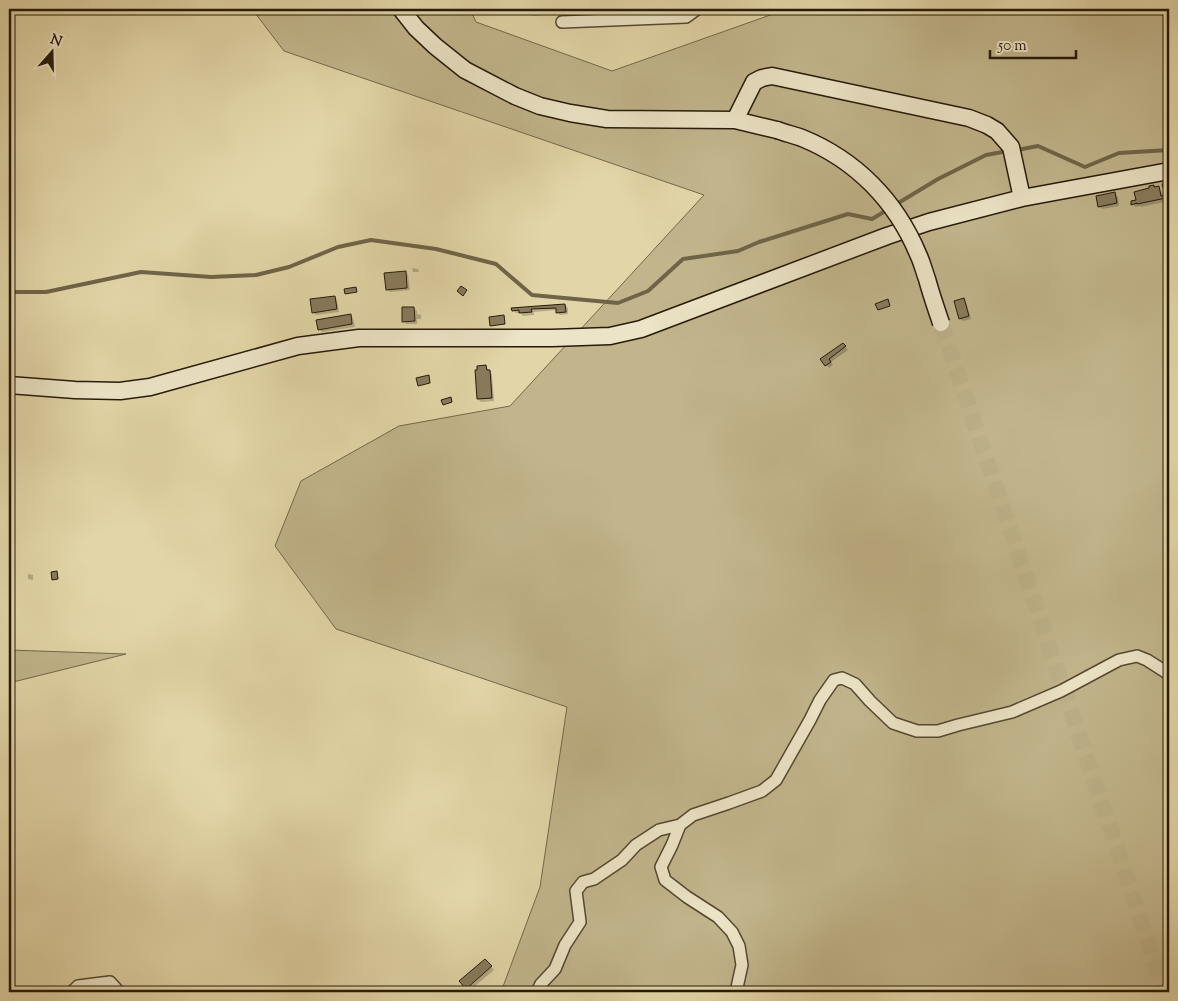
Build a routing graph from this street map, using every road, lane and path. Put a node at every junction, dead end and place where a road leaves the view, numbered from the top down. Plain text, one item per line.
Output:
1 (401, 9) edge
2 (697, 9) edge
3 (562, 22) dead end
4 (736, 120) junction
5 (1169, 171) edge
6 (1022, 198) junction
7 (940, 323) tunnel mouth
8 (9, 385) edge
9 (1169, 674) edge
10 (680, 826) junction
11 (72, 992) edge
12 (119, 992) edge
13 (536, 992) edge
14 (736, 992) edge

1 - 4 street
2 - 3 street
4 - 6 street
4 - 7 street, bridge
5 - 6 street
6 - 8 street
9 - 10 street
10 - 13 street
10 - 14 street
11 - 12 street

